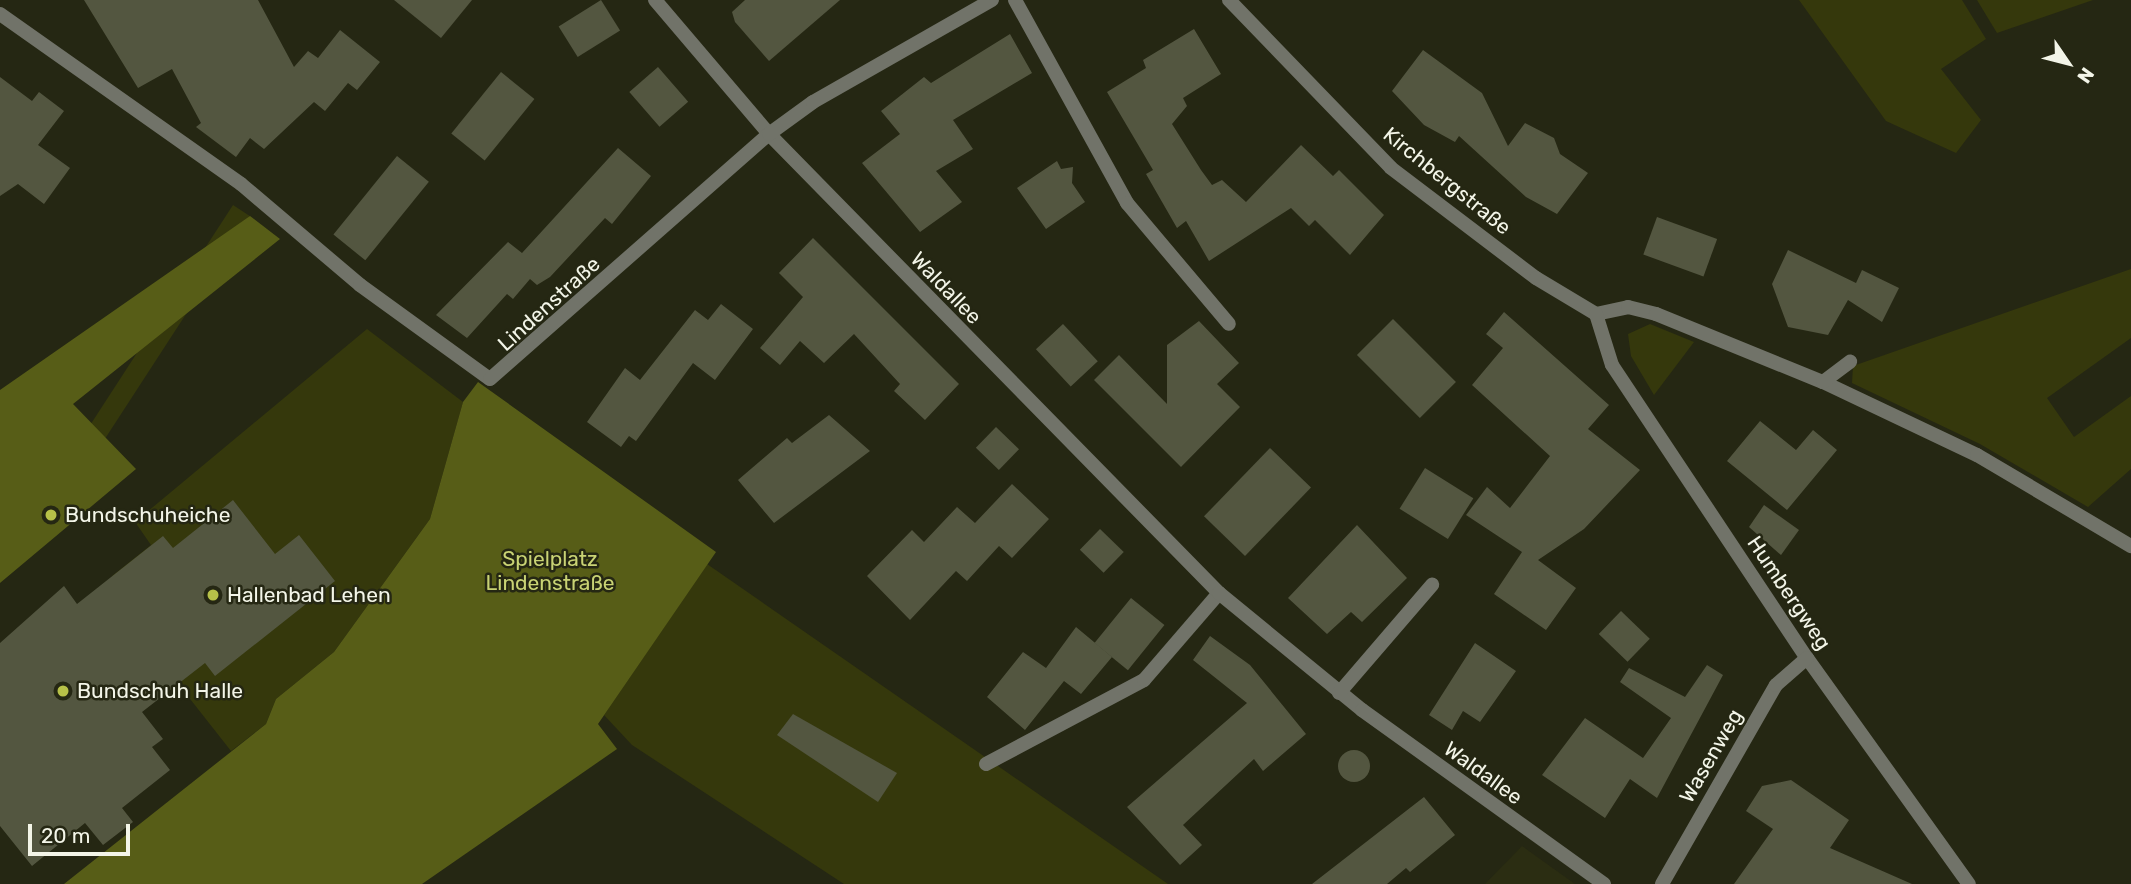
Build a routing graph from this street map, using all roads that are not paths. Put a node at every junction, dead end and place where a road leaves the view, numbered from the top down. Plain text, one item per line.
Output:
1 (656, 0) edge
2 (992, 0) edge
3 (1015, 0) edge
4 (1229, 0) edge
5 (0, 14) edge
6 (769, 134) junction
7 (1596, 314) junction
8 (1229, 324) dead end
9 (1850, 362) dead end
10 (1823, 382) junction
11 (2131, 546) edge
12 (1433, 585) dead end
13 (1219, 593) junction
14 (1807, 658) junction
15 (1339, 693) junction
16 (986, 764) dead end
17 (1604, 884) edge
18 (1662, 884) edge
19 (1969, 884) edge

1 - 6 street, Waldallee
2 - 6 street, Lindenstraße
3 - 8 street
4 - 7 street, Kirchbergstraße
5 - 6 street, Lindenstraße
6 - 13 street, Waldallee
7 - 10 street
7 - 14 street, Humbergweg
9 - 10 street
10 - 11 street
12 - 15 street
13 - 15 street, Waldallee
13 - 16 street
14 - 18 street, Wasenweg
14 - 19 street, Humbergweg
15 - 17 street, Waldallee

